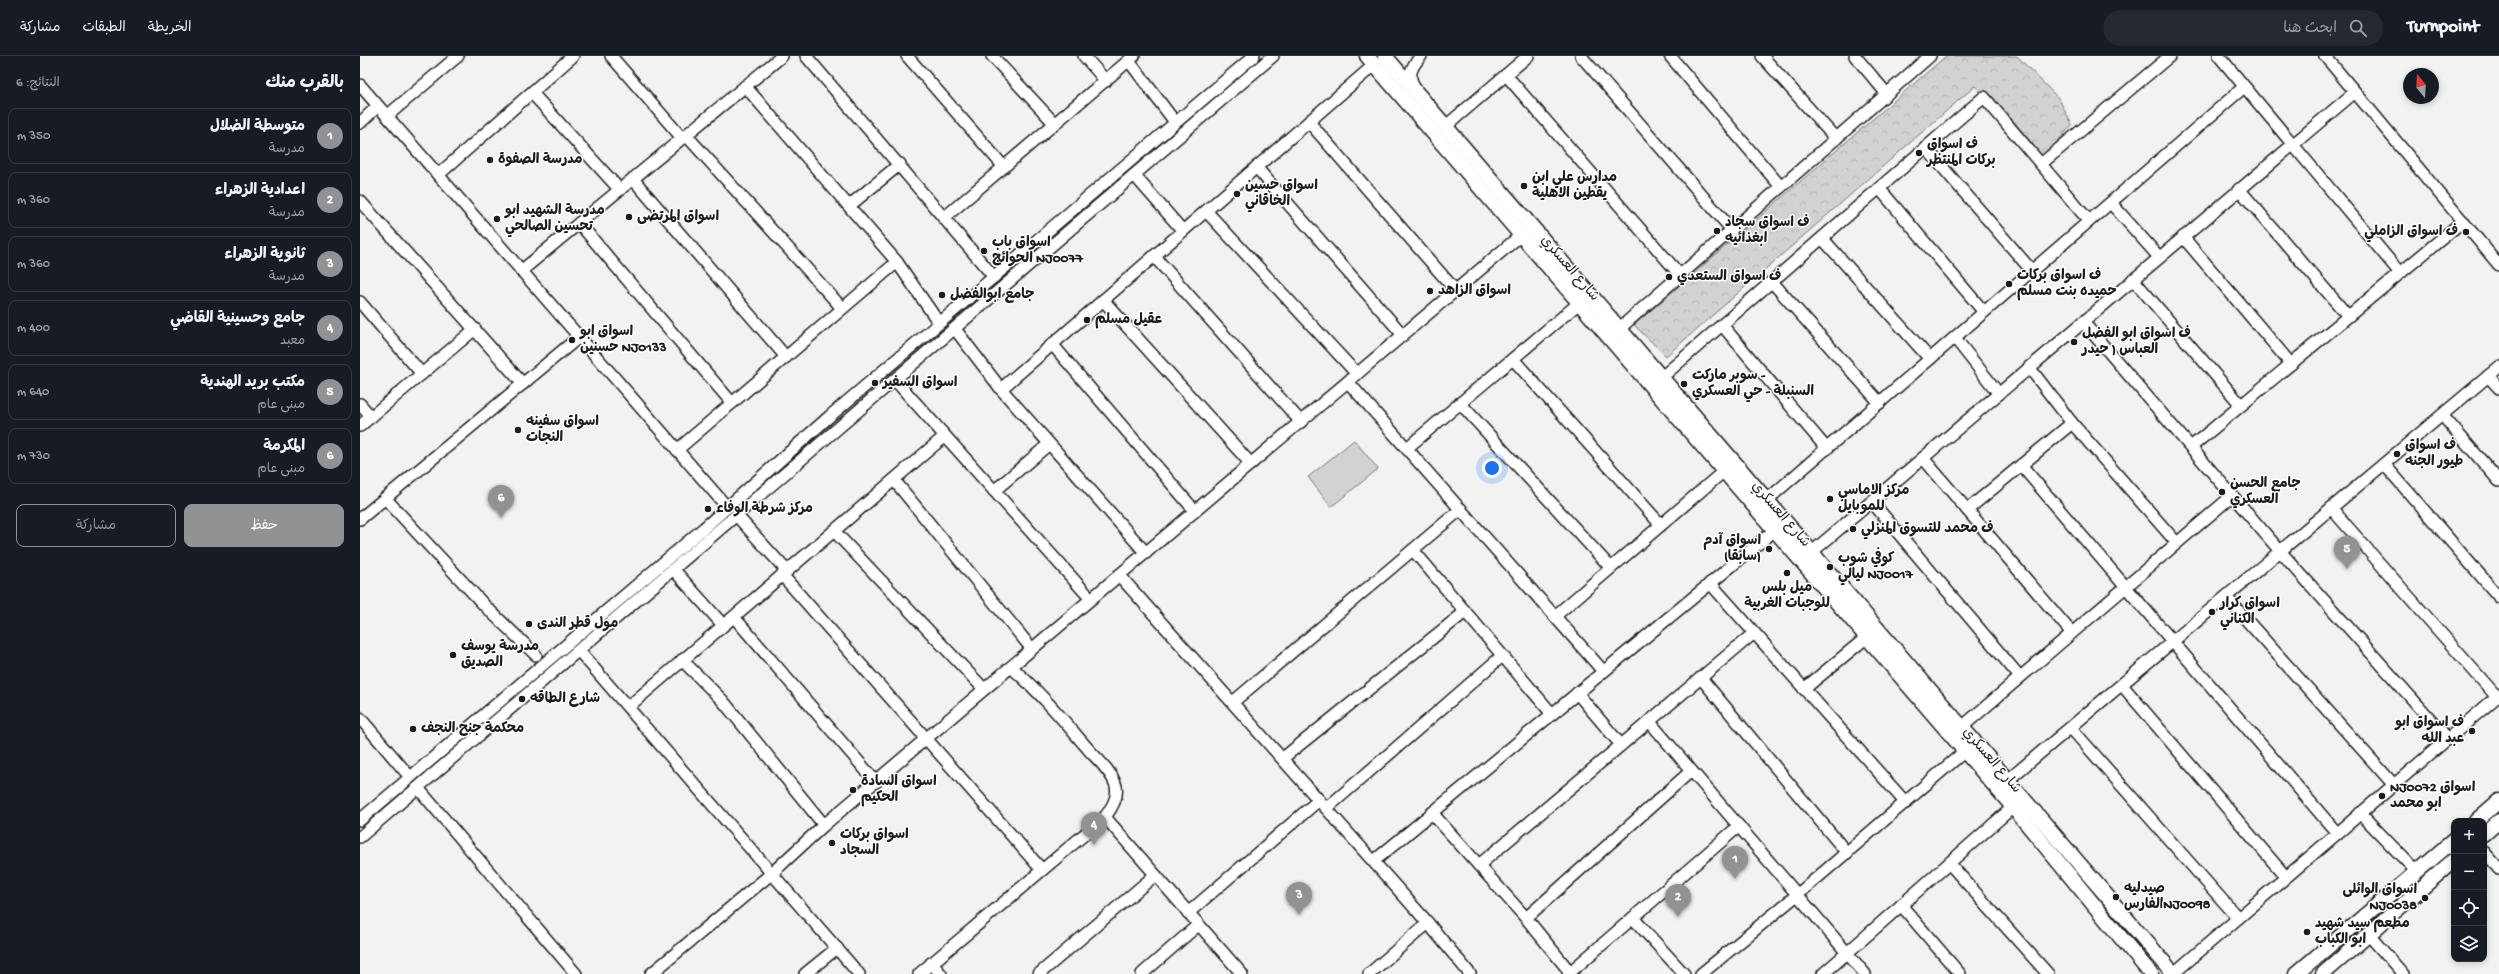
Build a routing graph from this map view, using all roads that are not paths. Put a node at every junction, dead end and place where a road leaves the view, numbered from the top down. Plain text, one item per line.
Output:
1 (458, 56) edge
2 (573, 56) edge
3 (610, 56) edge
4 (782, 56) edge
5 (806, 56) edge
6 (907, 56) edge
7 (992, 56) edge
8 (1084, 56) edge
9 (1254, 56) edge
10 (1273, 56) edge
11 (1421, 56) edge
12 (1528, 56) edge
13 (1581, 56) edge
14 (1670, 56) edge
15 (1762, 56) edge
16 (1855, 56) edge
17 (1930, 56) edge
18 (2170, 56) edge
19 (2219, 56) edge
20 (2325, 56) edge
21 (1131, 58) edge
22 (1375, 59) edge
23 (1506, 75) junction
24 (1106, 80) junction
25 (360, 86) edge
26 (745, 86) junction
27 (2244, 87) junction
28 (1416, 91) junction
29 (2355, 92) junction
30 (532, 93) junction
31 (1887, 94) junction
32 (378, 106) junction
33 (387, 116) junction
34 (1175, 122) junction
35 (1309, 122) junction
36 (360, 123) edge
37 (1055, 124) junction
38 (1446, 126) junction
39 (684, 137) junction
40 (1836, 139) junction
41 (2293, 144) junction
42 (1926, 148) junction
43 (900, 164) junction
44 (2041, 164) junction
45 (1004, 167) junction
46 (1256, 167) junction
47 (1483, 169) junction
48 (438, 175) junction
49 (1134, 175) junction
50 (1471, 177) junction
51 (633, 179) junction
52 (1781, 187) junction
53 (1879, 188) junction
54 (2239, 189) junction
55 (620, 190) junction
56 (1502, 191) junction
57 (1490, 199) junction
58 (360, 201) edge
59 (2111, 203) junction
60 (849, 206) junction
61 (1206, 211) junction
62 (945, 218) junction
63 (2089, 221) junction
64 (2463, 221) junction
65 (580, 223) junction
66 (1732, 230) junction
67 (1183, 231) junction
68 (1521, 235) junction
69 (2183, 237) junction
70 (1822, 238) junction
71 (1154, 256) junction
72 (2159, 257) junction
73 (897, 262) junction
74 (2499, 265) edge
75 (2032, 270) junction
76 (521, 271) junction
77 (2400, 273) junction
78 (1680, 275) junction
79 (994, 277) junction
80 (2133, 279) junction
81 (1772, 282) junction
82 (1456, 290) junction
83 (1103, 300) junction
84 (360, 302) edge
85 (1579, 303) junction
86 (842, 308) junction
87 (1984, 312) junction
88 (2348, 316) junction
89 (2083, 322) junction
90 (939, 323) junction
91 (1722, 325) junction
92 (1620, 328) junction
93 (475, 329) junction
94 (955, 329) junction
95 (1403, 335) junction
96 (579, 337) junction
97 (1955, 338) junction
98 (1052, 344) junction
99 (786, 357) junction
100 (1513, 358) junction
101 (1930, 360) junction
102 (2291, 364) junction
103 (2029, 367) junction
104 (2499, 367) edge
105 (422, 374) junction
106 (1357, 374) junction
107 (2488, 376) junction
108 (1662, 377) junction
109 (895, 380) junction
110 (1348, 382) junction
111 (523, 384) junction
112 (2499, 388) edge
113 (1001, 389) junction
114 (1999, 394) junction
115 (732, 403) junction
116 (1460, 403) junction
117 (1880, 403) junction
118 (360, 404) edge
119 (2241, 405) junction
120 (2442, 415) junction
121 (830, 416) junction
122 (371, 417) junction
123 (1301, 422) junction
124 (2072, 423) junction
125 (360, 426) edge
126 (838, 430) junction
127 (945, 436) junction
128 (805, 438) junction
129 (1050, 444) junction
130 (2191, 447) junction
131 (1407, 448) junction
132 (815, 449) junction
133 (1827, 449) junction
134 (677, 450) junction
135 (1923, 458) junction
136 (1251, 464) junction
137 (2384, 464) junction
138 (2021, 465) junction
139 (1724, 471) junction
140 (894, 480) junction
141 (2499, 481) edge
142 (994, 491) junction
143 (2232, 496) junction
144 (385, 498) junction
145 (1767, 500) junction
146 (1872, 502) junction
147 (727, 507) junction
148 (2331, 508) junction
149 (1461, 509) junction
150 (1967, 510) junction
151 (1195, 511) junction
152 (737, 516) junction
153 (361, 517) edge
154 (1661, 525) junction
155 (1774, 530) junction
156 (834, 531) junction
157 (2176, 542) junction
158 (1413, 550) junction
159 (2280, 551) junction
160 (1812, 552) junction
161 (1146, 553) junction
162 (1611, 568) junction
163 (674, 570) junction
164 (785, 573) junction
165 (1119, 575) junction
166 (1710, 583) junction
167 (2126, 585) junction
168 (2226, 597) junction
169 (2499, 597) edge
170 (1091, 599) junction
171 (1843, 599) junction
172 (1465, 612) junction
173 (1555, 616) junction
174 (734, 617) junction
175 (1858, 617) junction
176 (723, 625) junction
177 (2071, 632) junction
178 (1754, 633) junction
179 (1866, 637) junction
180 (2174, 641) junction
181 (1032, 649) junction
182 (579, 651) junction
183 (536, 655) dead end
184 (1502, 656) junction
185 (682, 660) junction
186 (1011, 667) junction
187 (537, 670) junction
188 (1604, 671) junction
189 (2020, 677) junction
190 (1701, 678) junction
191 (546, 680) junction
192 (2122, 685) junction
193 (984, 689) junction
194 (1804, 689) junction
195 (1577, 694) junction
196 (2498, 696) edge
197 (1233, 702) junction
198 (628, 707) junction
199 (1552, 714) junction
200 (360, 718) edge
201 (1649, 721) junction
202 (1962, 727) junction
203 (2071, 728) junction
204 (927, 738) junction
205 (2448, 739) junction
206 (1621, 745) junction
207 (1965, 752) junction
208 (1283, 758) junction
209 (1691, 771) junction
210 (410, 777) junction
211 (2008, 780) junction
212 (876, 782) junction
213 (2394, 785) junction
214 (418, 788) junction
215 (2499, 801) edge
216 (1906, 803) junction
217 (1323, 804) junction
218 (2013, 807) junction
219 (1432, 813) junction
220 (2360, 813) junction
221 (1105, 817) junction
222 (2480, 818) edge
223 (360, 820) edge
224 (824, 825) junction
225 (1739, 826) junction
226 (2337, 833) junction
227 (360, 837) edge
228 (2451, 843) edge
229 (1847, 853) junction
230 (2486, 854) edge
231 (1374, 861) junction
232 (1949, 863) junction
233 (2451, 863) edge
234 (1479, 865) junction
235 (2499, 869) edge
236 (1042, 870) junction
237 (2417, 872) junction
238 (771, 874) junction
239 (1154, 876) junction
240 (2286, 877) junction
241 (1798, 895) junction
242 (1901, 905) junction
243 (1188, 913) junction
244 (1526, 918) junction
245 (1633, 918) junction
246 (2238, 918) junction
247 (1428, 923) junction
248 (1198, 925) junction
249 (2368, 934) junction
250 (837, 948) junction
251 (1847, 954) junction
252 (931, 963) junction
253 (1569, 973) edge
254 (576, 974) edge
255 (651, 974) edge
256 (805, 974) edge
257 (859, 974) edge
258 (920, 974) edge
259 (941, 974) edge
260 (1039, 974) edge
261 (1142, 974) edge
262 (1242, 974) edge
263 (1369, 974) edge
264 (1470, 974) edge
265 (1684, 974) edge
266 (1701, 974) edge
267 (1823, 974) edge
268 (1865, 974) edge
269 (1960, 974) edge
270 (2048, 974) edge
271 (2151, 974) edge
272 (2174, 974) edge
273 (2296, 974) edge
274 (2322, 974) edge
275 (2403, 974) edge

1 - 33 street
2 - 30 street
3 - 39 street
4 - 26 street
5 - 43 street
6 - 45 street
7 - 37 street
8 - 24 street
9 - 34 street
10 - 49 street
11 - 28 street
12 - 23 street
13 - 66 street
14 - 52 street
15 - 40 street
16 - 31 street
17 - 31 street
18 - 44 street
19 - 27 street
20 - 29 street
21 - 24 street
21 - 34 street
22 - 28 main road, شارع العسكري
22 - 35 street
22 - 50 main road, شارع العسكري
23 - 38 street
23 - 78 street
24 - 37 street
25 - 32 street
26 - 39 street
26 - 60 street
27 - 41 street
27 - 59 street
28 - 38 main road, شارع العسكري
29 - 41 street
29 - 64 street
30 - 48 street
30 - 55 street
31 - 40 street
32 - 33 street
32 - 36 street
33 - 48 street
34 - 79 street
35 - 46 street
35 - 82 street
37 - 45 street
38 - 47 main road, شارع العسكري
39 - 51 street
39 - 86 street
40 - 52 street
41 - 54 street
41 - 77 street
42 - 44 street
42 - 53 street
42 - 75 street
43 - 60 street
43 - 62 street
44 - 63 street
45 - 62 street
46 - 61 street
46 - 95 street
47 - 50 main road
47 - 56 main road, شارع العسكري
48 - 76 street
49 - 67 street
49 - 94 street
50 - 57 main road, شارع العسكري
51 - 55 street
51 - 99 street
52 - 66 street
53 - 70 street
53 - 87 street
54 - 69 street
54 - 88 street
55 - 65 street
56 - 57 main road
56 - 92 main road, شارع العسكري
57 - 68 main road, شارع العسكري
58 - 93 street
59 - 63 street
59 - 72 street
60 - 73 street
61 - 67 street
61 - 106 street
62 - 79 street
63 - 75 street
64 - 74 street
64 - 77 street
65 - 76 street
65 - 115 street
66 - 78 street
67 - 71 street
68 - 82 street
68 - 85 main road, شارع العسكري
69 - 72 street
69 - 102 street
70 - 81 street
70 - 101 street
71 - 83 street
71 - 123 street
72 - 80 street
73 - 86 street
73 - 90 street
75 - 87 street
76 - 96 street
77 - 88 street
78 - 92 street
79 - 90 street
80 - 89 street
80 - 119 street
81 - 91 street
81 - 117 street
82 - 95 street
83 - 98 street
83 - 136 street
84 - 105 street
85 - 100 street
85 - 139 main road, شارع العسكري
86 - 99 street
87 - 97 street
88 - 102 street
89 - 103 street
89 - 130 street
90 - 121 street
91 - 108 street
91 - 133 street
92 - 108 main road, شارع العسكري
93 - 105 street
93 - 111 street
94 - 109 street
94 - 113 street
95 - 106 street
96 - 111 street
96 - 134 street
97 - 101 street
97 - 114 street
98 - 113 street
98 - 151 street
99 - 115 street
100 - 116 street
100 - 154 street
101 - 117 street
102 - 119 street
103 - 114 street
103 - 124 street
104 - 107 street
105 - 122 street
106 - 110 street
107 - 112 street
107 - 120 street
108 - 145 main road, شارع العسكري
109 - 126 street
109 - 127 street
110 - 123 street
110 - 131 street
111 - 144 street
113 - 129 street
114 - 135 street
115 - 134 street
116 - 131 street
116 - 162 street
117 - 133 street
118 - 122 street
119 - 130 street
120 - 137 street
120 - 141 street
121 - 126 street
121 - 128 street
122 - 125 street
123 - 136 street
124 - 138 street
124 - 157 street
126 - 132 street
127 - 140 street
127 - 142 street
128 - 132 street
128 - 147 street
129 - 142 street
129 - 161 street
130 - 143 street
131 - 149 street
132 - 152 street
133 - 145 street
134 - 147 street
135 - 146 street
135 - 150 street
136 - 151 street
137 - 148 street
137 - 169 street
138 - 150 street
138 - 167 street
139 - 154 street
139 - 155 main road, شارع العسكري
140 - 156 street
140 - 181 street
142 - 170 street
143 - 157 street
143 - 159 street
144 - 153 street
144 - 183 street
145 - 160 main road, شارع العسكري
146 - 160 street
146 - 189 street
147 - 187 street
148 - 159 street
148 - 196 street
149 - 158 street
149 - 173 street
150 - 177 street
151 - 161 street
152 - 163 street
152 - 164 street
154 - 162 street
155 - 166 street
155 - 171 main road, شارع العسكري
156 - 164 street
156 - 193 street
157 - 167 street
158 - 172 street
158 - 197 street
159 - 168 street
159 - 205 street
160 - 171 main road, شارع العسكري
161 - 165 street
162 - 173 street
163 - 176 street
163 - 182 street
164 - 174 street
164 - 204 street
165 - 170 street
165 - 197 street
166 - 178 street
166 - 188 street
167 - 177 street
167 - 180 street
168 - 180 street
168 - 213 street
170 - 181 street
171 - 175 main road, شارع العسكري
172 - 184 street
172 - 208 street
173 - 188 street
174 - 176 street
174 - 212 street
175 - 179 main road, شارع العسكري
175 - 202 main road, شارع العسكري
176 - 185 street
177 - 189 street
178 - 190 street
178 - 194 street
179 - 194 street
179 - 207 main road, شارع العسكري
180 - 192 street
180 - 226 street
181 - 186 street
182 - 191 street
182 - 198 street
184 - 199 street
184 - 217 street
185 - 198 street
185 - 224 street
186 - 193 street
186 - 221 street
187 - 191 street
187 - 210 street
188 - 195 street
189 - 202 street
190 - 201 street
190 - 229 street
191 - 214 street
192 - 203 street
192 - 240 street
193 - 204 street
194 - 216 street
195 - 199 street
195 - 206 street
196 - 205 street
197 - 208 street
198 - 238 street
199 - 219 street
200 - 210 street
201 - 206 street
201 - 209 street
202 - 211 main road, شارع العسكري
203 - 211 street
203 - 246 street
204 - 212 street
204 - 236 street
205 - 213 street
206 - 234 street
207 - 216 street
207 - 218 main road, شارع العسكري
208 - 217 street
209 - 225 street
209 - 244 street
210 - 223 street
211 - 272 main road, شارع العسكري
212 - 224 street
213 - 220 street
214 - 227 street
214 - 254 street
215 - 222 main road
216 - 229 street
217 - 231 street
217 - 243 street
218 - 232 street
218 - 271 main road, شارع العسكري
219 - 231 street
219 - 234 street
220 - 226 street
220 - 237 street
221 - 236 street
221 - 239 street
224 - 238 street
225 - 241 street
225 - 245 street
226 - 240 street
228 - 237 main road
229 - 241 street
230 - 235 street
231 - 247 street
232 - 242 street
232 - 270 street
233 - 249 main road
234 - 244 street
236 - 252 street
237 - 273 main road
238 - 250 street
238 - 255 street
239 - 243 street
239 - 260 street
240 - 246 street
241 - 251 street
241 - 266 street
242 - 251 street
242 - 269 street
243 - 248 street
244 - 253 street
245 - 253 street
245 - 265 street
246 - 272 street
247 - 263 street
247 - 264 street
248 - 261 street
248 - 262 street
249 - 274 main road
249 - 275 street
250 - 256 street
250 - 257 street
251 - 267 street
251 - 268 street
252 - 258 street
252 - 259 street

